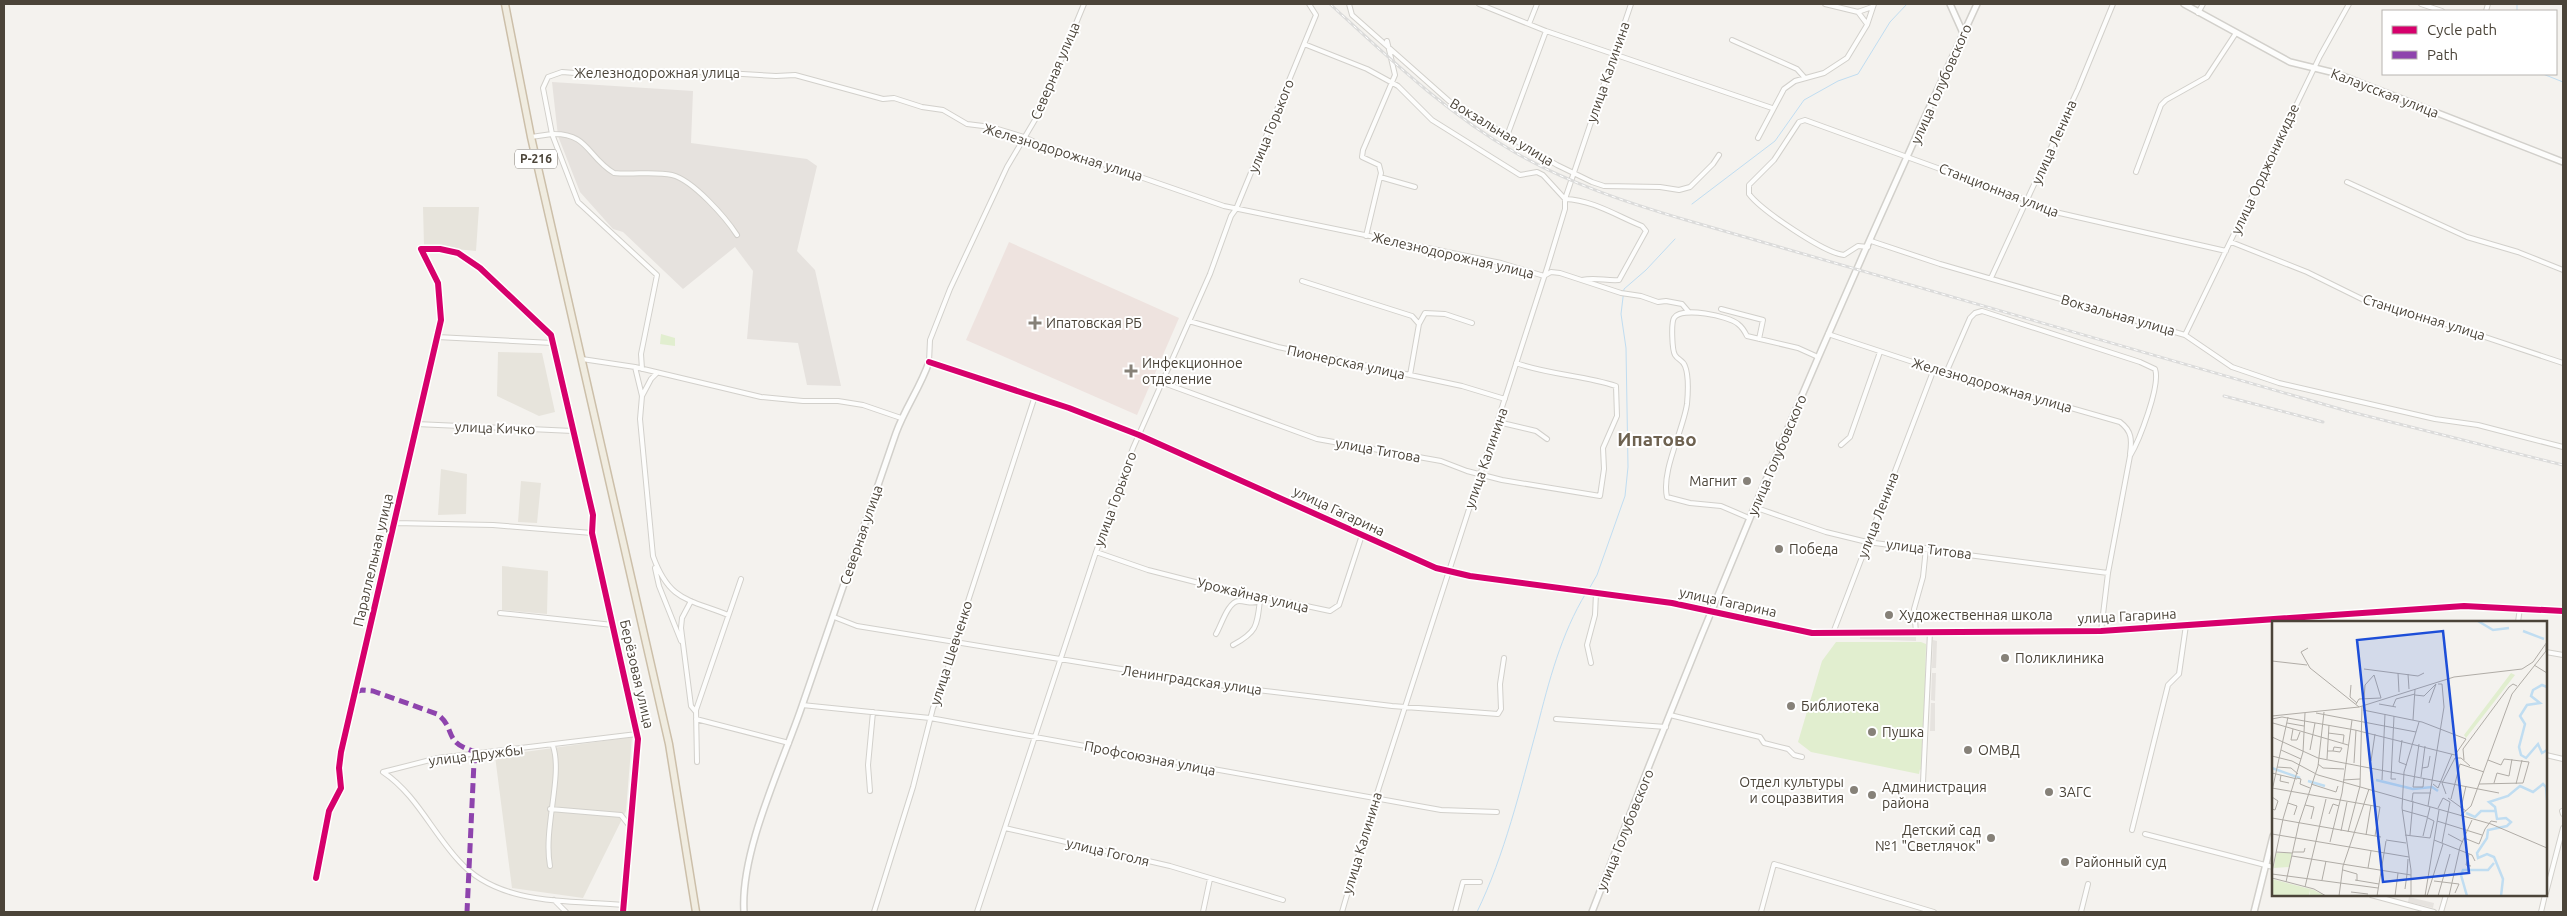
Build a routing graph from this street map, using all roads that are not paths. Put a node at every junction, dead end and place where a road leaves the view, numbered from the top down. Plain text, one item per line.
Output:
1 (506, 4) edge
2 (1084, 4) edge
3 (1309, 4) edge
4 (1349, 4) edge
5 (1479, 4) edge
6 (1537, 4) edge
7 (1631, 4) edge
8 (1825, 4) edge
9 (1950, 4) edge
10 (1977, 4) edge
11 (2113, 4) edge
12 (2184, 4) edge
13 (2203, 4) edge
14 (2349, 4) edge
15 (2421, 4) edge
16 (1873, 5) edge
17 (2439, 10) edge
18 (1858, 12) junction
19 (2198, 13) junction
20 (1529, 24) junction
21 (1868, 25) junction
22 (1546, 31) junction
23 (1963, 33) junction
24 (2236, 33) junction
25 (1732, 40) dead end
26 (1387, 41) dead end
27 (1304, 44) junction
28 (1390, 50) junction
29 (1614, 54) junction
30 (2313, 69) junction
31 (1805, 78) junction
32 (1391, 83) junction
33 (1772, 108) junction
34 (552, 134) junction
35 (1507, 136) junction
36 (531, 137) junction
37 (1024, 137) junction
38 (1758, 138) dead end
39 (1719, 155) dead end
40 (1908, 156) junction
41 (2563, 162) edge
42 (1574, 172) junction
43 (2136, 172) dead end
44 (1380, 177) junction
45 (2347, 182) dead end
46 (1415, 186) dead end
47 (1565, 199) junction
48 (2027, 201) junction
49 (1236, 209) junction
50 (737, 235) dead end
51 (1366, 236) junction
52 (2231, 242) junction
53 (1869, 244) junction
54 (2226, 251) junction
55 (2563, 270) edge
56 (1544, 276) junction
57 (1991, 278) junction
58 (1582, 280) junction
59 (1302, 281) dead end
60 (1720, 309) dead end
61 (1688, 311) junction
62 (1740, 314) junction
63 (1189, 321) junction
64 (1472, 323) dead end
65 (1738, 323) junction
66 (1419, 324) junction
67 (1828, 334) junction
68 (2185, 335) junction
69 (438, 337) junction
70 (1759, 339) junction
71 (553, 343) junction
72 (1880, 352) junction
73 (1818, 357) junction
74 (582, 359) junction
75 (929, 362) junction
76 (1516, 363) junction
77 (2563, 363) edge
78 (635, 367) junction
79 (642, 369) junction
80 (1934, 369) junction
81 (657, 372) junction
82 (1946, 373) junction
83 (1410, 375) junction
84 (1161, 382) junction
85 (642, 396) junction
86 (1035, 396) junction
87 (1505, 399) junction
88 (901, 418) junction
89 (1498, 422) junction
90 (416, 424) junction
91 (574, 431) junction
92 (1138, 434) junction
93 (1547, 440) dead end
94 (1841, 445) dead end
95 (2563, 446) edge
96 (2130, 456) junction
97 (1480, 474) junction
98 (1754, 508) junction
99 (1749, 518) junction
100 (394, 522) junction
101 (592, 533) junction
102 (1362, 535) junction
103 (1867, 542) junction
104 (1926, 548) junction
105 (1096, 552) junction
106 (653, 556) junction
107 (1449, 571) junction
108 (2108, 573) junction
109 (741, 579) dead end
110 (1233, 591) junction
111 (1594, 592) junction
112 (691, 600) junction
113 (1260, 600) junction
114 (1231, 606) junction
115 (2520, 608) junction
116 (2563, 610) edge
117 (1710, 611) junction
118 (500, 613) dead end
119 (728, 615) junction
120 (2330, 615) junction
121 (834, 617) junction
122 (2328, 621) edge
123 (2518, 621) edge
124 (613, 625) junction
125 (2186, 625) junction
126 (2101, 631) junction
127 (1916, 632) junction
128 (1930, 632) junction
129 (1834, 633) junction
130 (1216, 634) dead end
131 (955, 641) junction
132 (1233, 645) dead end
133 (684, 650) junction
134 (2547, 652) edge
135 (2563, 655) edge
136 (1504, 658) dead end
137 (1060, 660) junction
138 (1591, 663) dead end
139 (802, 705) junction
140 (1405, 706) junction
141 (696, 712) junction
142 (874, 712) junction
143 (1670, 715) junction
144 (930, 718) junction
145 (1556, 718) dead end
146 (696, 719) junction
147 (1666, 726) junction
148 (637, 734) junction
149 (1036, 736) junction
150 (789, 743) junction
151 (552, 746) junction
152 (2547, 755) edge
153 (1802, 757) dead end
154 (2563, 759) edge
155 (697, 762) dead end
156 (1924, 782) dead end
157 (870, 791) dead end
158 (1375, 799) junction
159 (550, 810) junction
160 (1497, 812) dead end
161 (631, 828) junction
162 (1005, 828) junction
163 (2563, 828) edge
164 (2132, 830) dead end
165 (2145, 834) dead end
166 (2272, 840) edge
167 (2266, 865) junction
168 (550, 866) dead end
169 (2272, 868) edge
170 (316, 878) dead end
171 (1210, 879) junction
172 (1480, 882) dead end
173 (2088, 884) dead end
174 (2547, 890) edge
175 (2375, 896) edge
176 (2446, 896) edge
177 (2545, 896) edge
178 (553, 899) junction
179 (1283, 900) dead end
180 (624, 905) junction
181 (566, 912) edge
182 (623, 912) edge
183 (696, 912) edge
184 (744, 912) edge
185 (874, 912) edge
186 (977, 912) edge
187 (1203, 912) edge
188 (1342, 912) edge
189 (1455, 912) edge
190 (1592, 912) edge
191 (1761, 912) edge
192 (1934, 912) edge
193 (2081, 912) edge
194 (2254, 912) edge
195 (2434, 912) edge
196 (2442, 912) edge
197 (2541, 912) edge

1 - 36 highway, Р-216
2 - 37 street, Северная улица
3 - 27 street, улица Горького
4 - 28 street, Вокзальная улица
5 - 20 street
6 - 20 street
7 - 29 street, улица Калинина
8 - 18 street
9 - 23 street
10 - 23 street, улица Голубовского
11 - 48 street, улица Ленина
12 - 19 street, Калаусская улица
13 - 19 street
14 - 30 street, улица Орджоникидзе
15 - 17 street
16 - 18 street
16 - 21 street
18 - 21 street
19 - 24 street, Калаусская улица
20 - 22 street
21 - 31 street
22 - 29 street
22 - 35 street
23 - 40 street, улица Голубовского
24 - 30 street, Калаусская улица
24 - 43 street
25 - 31 street
26 - 28 street
27 - 32 street, Вокзальная улица
27 - 49 street, улица Горького
28 - 32 street
28 - 35 street, Вокзальная улица
29 - 33 street
29 - 42 street, улица Калинина
30 - 41 street, Калаусская улица
30 - 52 street, улица Орджоникидзе
31 - 33 street
32 - 44 street
32 - 47 street, Вокзальная улица
33 - 38 street
34 - 36 street
34 - 37 street, Железнодорожная улица
34 - 50 street
34 - 79 street
35 - 42 street, Вокзальная улица
36 - 74 highway, Р-216
37 - 49 street, Железнодорожная улица
37 - 75 street, Северная улица
39 - 42 street, Вокзальная улица
40 - 48 street, Станционная улица
40 - 53 street, улица Голубовского
40 - 53 street, Станционная улица
42 - 47 street, улица Калинина
44 - 46 street
44 - 51 street
45 - 55 street
47 - 56 street, улица Калинина
47 - 58 street
48 - 54 street, Станционная улица
48 - 57 street, улица Ленина
49 - 51 street, Железнодорожная улица
49 - 63 street, улица Горького
51 - 56 street, Железнодорожная улица
52 - 54 street, улица Орджоникидзе
52 - 77 street, Станционная улица
53 - 57 street, Вокзальная улица
53 - 67 street, улица Голубовского
54 - 68 street, улица Орджоникидзе
56 - 58 street, Железнодорожная улица
56 - 76 street, улица Калинина
57 - 68 street, Вокзальная улица
58 - 61 street, Железнодорожная улица
59 - 66 street
60 - 62 street
61 - 65 street
61 - 99 street
62 - 65 street
62 - 70 street
63 - 83 street, Пионерская улица
63 - 84 street, улица Горького
64 - 66 street
65 - 70 street
66 - 83 street
67 - 72 street, Железнодорожная улица
67 - 73 street, улица Голубовского
68 - 95 street, Вокзальная улица
69 - 71 street
69 - 71 street, Параллельная улица
69 - 90 street, Параллельная улица
70 - 73 street
71 - 91 street, Берёзовая улица
72 - 80 street, Железнодорожная улица
72 - 94 street
73 - 98 street, улица Голубовского
74 - 78 street
74 - 183 highway, Р-216
75 - 86 street, улица Гагарина
75 - 88 street, Северная улица
76 - 87 street, улица Калинина
76 - 97 street, улица Титова
78 - 79 street
78 - 85 street
79 - 81 street
80 - 82 street, Железнодорожная улица
80 - 103 street, улица Ленина
81 - 85 street
81 - 88 street
82 - 96 street, Железнодорожная улица
82 - 96 street
83 - 87 street, Пионерская улица
84 - 92 street, улица Горького
84 - 97 street, улица Титова
85 - 106 street
86 - 92 street, улица Гагарина
86 - 131 street, улица Шевченко
87 - 89 street, улица Калинина
88 - 121 street, Северная улица
89 - 93 street
89 - 97 street, улица Калинина
90 - 91 street, улица Кичко
90 - 100 street, Параллельная улица
91 - 101 street, Берёзовая улица
92 - 102 street, улица Гагарина
92 - 105 street, улица Горького
96 - 108 street
97 - 107 street, улица Калинина
98 - 99 street, улица Голубовского
98 - 103 street, улица Титова
99 - 117 street, улица Голубовского
100 - 101 street
100 - 170 street, Параллельная улица
101 - 124 street, Берёзовая улица
102 - 107 street, улица Гагарина
102 - 113 street, Урожайная улица
103 - 104 street, улица Титова
103 - 129 street, улица Ленина
104 - 108 street, улица Титова
104 - 127 street
105 - 110 street, Урожайная улица
105 - 137 street, улица Горького
106 - 112 street
106 - 133 street
107 - 111 street, улица Гагарина
107 - 140 street, улица Калинина
108 - 126 street
109 - 119 street
110 - 113 street, Урожайная улица
110 - 114 street
111 - 117 street, улица Гагарина
111 - 138 street
112 - 119 street
112 - 133 street
113 - 114 street
113 - 132 street
114 - 130 street
115 - 116 street, улица Гагарина
115 - 120 street, улица Гагарина
115 - 123 street
117 - 129 street, улица Гагарина
117 - 143 street, улица Голубовского
118 - 124 street
119 - 141 street
120 - 122 street
120 - 125 street, улица Гагарина
121 - 131 street, Ленинградская улица
121 - 139 street, Северная улица
124 - 148 street, Берёзовая улица
125 - 126 street, улица Гагарина
125 - 164 street
126 - 128 street, улица Гагарина
127 - 128 street, улица Гагарина
127 - 129 street, улица Гагарина
128 - 156 street
131 - 137 street, Ленинградская улица
131 - 144 street, улица Шевченко
133 - 141 street
134 - 135 street
136 - 140 street, Ленинградская улица
137 - 140 street, Ленинградская улица
137 - 149 street, улица Горького
139 - 142 street, Профсоюзная улица
139 - 150 street, Северная улица
140 - 158 street, улица Калинина
141 - 146 street
142 - 144 street, Профсоюзная улица
142 - 157 street
143 - 147 street, улица Голубовского
143 - 153 street
144 - 149 street, Профсоюзная улица
144 - 185 street, улица Шевченко
145 - 147 street
146 - 150 street
146 - 155 street
147 - 190 street, улица Голубовского
148 - 151 street, улица Дружбы
148 - 161 street, Берёзовая улица
149 - 158 street, Профсоюзная улица
149 - 162 street, улица Горького
150 - 184 street, Северная улица
151 - 159 street
151 - 178 street, улица Дружбы
152 - 154 street
158 - 160 street, Профсоюзная улица
158 - 188 street, улица Калинина
159 - 161 street
159 - 168 street
161 - 180 street, Берёзовая улица
162 - 171 street, улица Гоголя
162 - 186 street, улица Горького
163 - 174 street
165 - 167 street
166 - 167 street
167 - 169 street
167 - 194 street
171 - 179 street, улица Гоголя
171 - 187 street
172 - 189 street
173 - 193 street
175 - 195 street
176 - 196 street
177 - 197 street
178 - 180 street
178 - 181 street
180 - 182 street, Берёзовая улица
191 - 192 street

